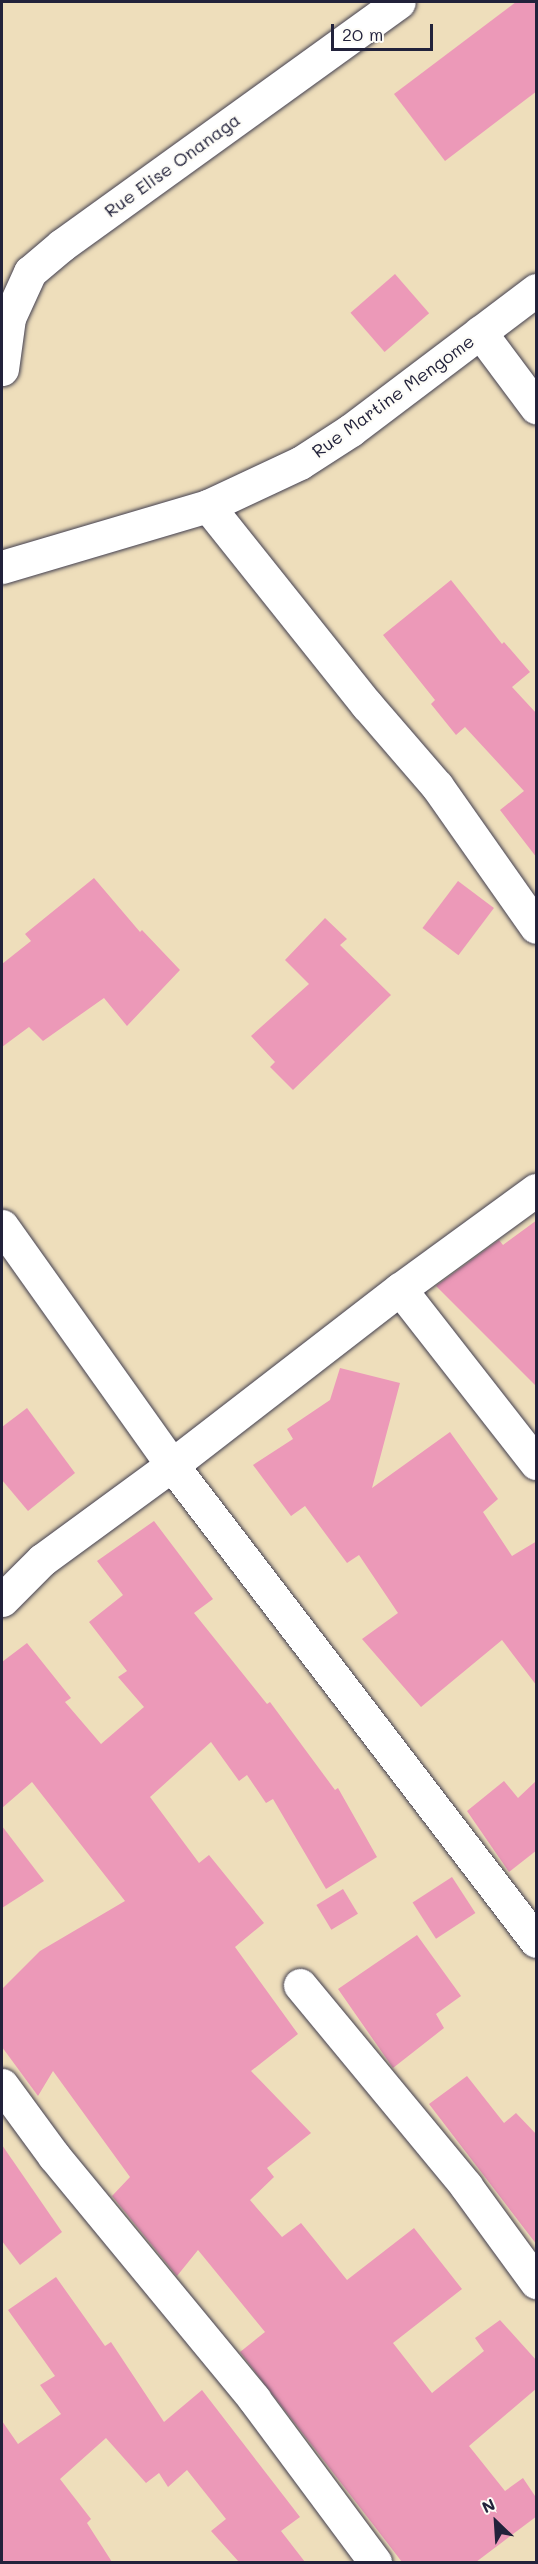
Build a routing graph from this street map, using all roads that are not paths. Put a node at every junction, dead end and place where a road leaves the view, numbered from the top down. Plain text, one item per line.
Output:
1 (399, 2) edge
2 (537, 290) edge
3 (480, 333) junction
4 (2, 369) edge
5 (537, 407) edge
6 (208, 506) junction
7 (2, 567) edge
8 (537, 927) edge
9 (537, 1190) edge
10 (2, 1226) edge
11 (400, 1289) junction
12 (537, 1463) edge
13 (172, 1465) junction
14 (2, 1600) edge
15 (537, 1941) edge
16 (300, 1985) dead end
17 (2, 2085) edge
18 (537, 2282) edge
19 (375, 2562) edge

1 - 4 street, Rue Elise Onanaga
2 - 3 street, Rue Martine Mengome
3 - 5 street
3 - 6 street, Rue Martine Mengome
6 - 7 street, Rue Martine Mengome
6 - 8 street
9 - 11 street
10 - 13 street
11 - 12 street
11 - 13 street
13 - 14 street
13 - 15 street
16 - 18 street
17 - 19 street

